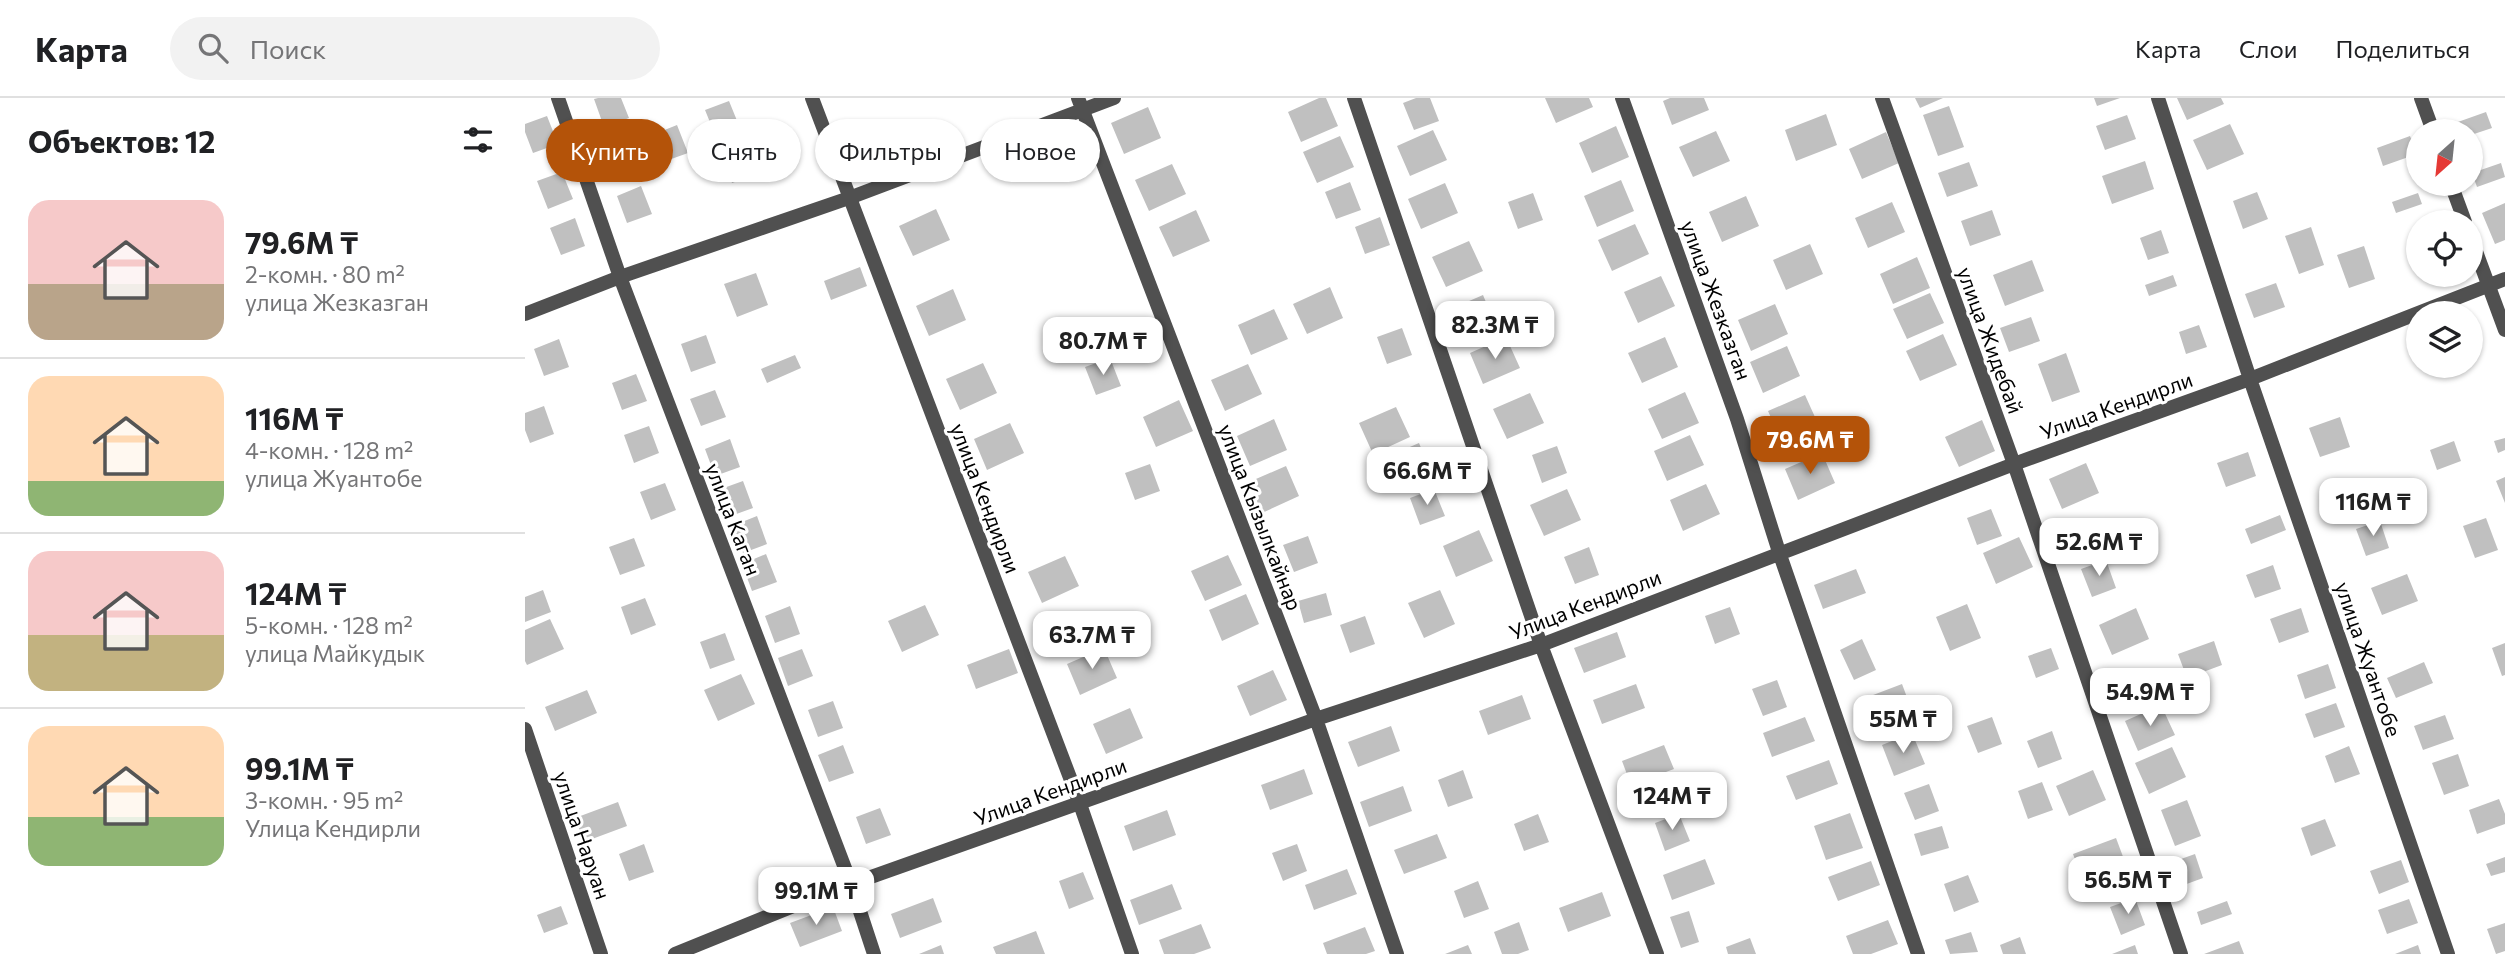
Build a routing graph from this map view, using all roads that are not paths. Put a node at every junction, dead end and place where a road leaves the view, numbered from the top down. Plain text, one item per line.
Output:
1 (558, 98) edge
2 (812, 98) edge
3 (1114, 98) edge
4 (1354, 98) edge
5 (1622, 98) edge
6 (1882, 98) edge
7 (2158, 98) edge
8 (2421, 98) edge
9 (1080, 104) edge
10 (2429, 119) edge
11 (849, 198) junction
12 (2483, 271) edge
13 (620, 277) junction
14 (2505, 279) edge
15 (2488, 285) junction
16 (525, 314) edge
17 (2505, 330) edge
18 (2251, 379) junction
19 (2014, 464) junction
20 (1779, 552) junction
21 (1541, 645) junction
22 (1316, 719) junction
23 (525, 729) edge
24 (1080, 804) junction
25 (851, 884) junction
26 (601, 954) edge
27 (675, 954) edge
28 (874, 954) edge
29 (1132, 954) edge
30 (1397, 954) edge
31 (1657, 954) edge
32 (1918, 954) edge
33 (2181, 954) edge
34 (2448, 954) edge

1 - 13 street, улица Каган
2 - 11 street, улица Кендирли
3 - 9 street
4 - 21 street
5 - 20 street, улица Жезказган
6 - 19 street, улица Жидебай
7 - 18 street, улица Жуантобе
8 - 10 street
9 - 11 street
9 - 22 street, улица Кызылкайнар
11 - 13 street
11 - 24 street, улица Кендирли
12 - 15 street
13 - 16 street
13 - 25 street, улица Каган
14 - 15 street, Улица Кендирли
15 - 17 street
15 - 18 street, Улица Кендирли
18 - 19 street, Улица Кендирли
18 - 34 street, улица Жуантобе
19 - 20 street, Улица Кендирли
19 - 33 street, улица Жидебай
20 - 21 street, Улица Кендирли
20 - 32 street, улица Жезказган
21 - 22 street, Улица Кендирли
21 - 31 street
22 - 24 street, Улица Кендирли
22 - 30 street, улица Кызылкайнар
23 - 26 street, улица Наруан
24 - 25 street, Улица Кендирли
24 - 29 street, улица Кендирли
25 - 27 street, Улица Кендирли
25 - 28 street, улица Каган

